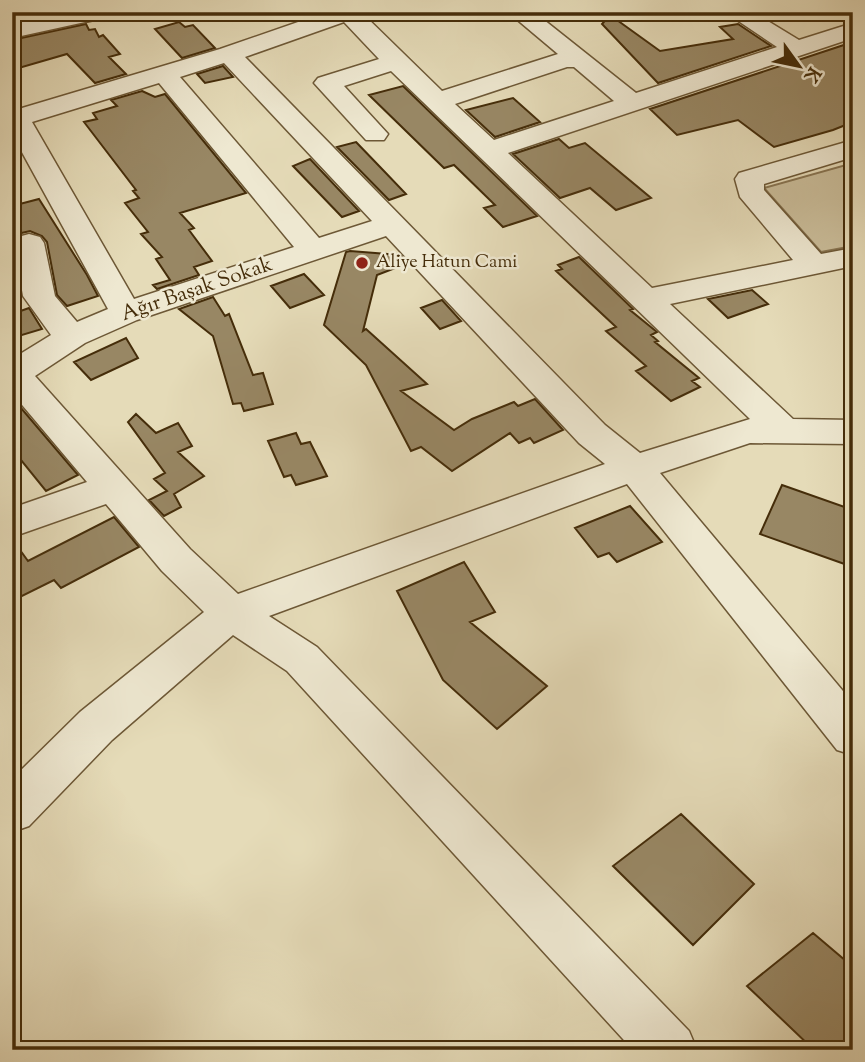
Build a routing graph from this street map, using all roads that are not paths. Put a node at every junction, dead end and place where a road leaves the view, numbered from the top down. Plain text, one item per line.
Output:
1 (100, 12) edge
2 (519, 12) edge
3 (736, 12) edge
4 (348, 13) edge
5 (853, 30) edge
6 (12, 32) edge
7 (796, 48) junction
8 (229, 54) junction
9 (580, 60) junction
10 (396, 62) junction
11 (164, 74) junction
12 (438, 102) junction
13 (632, 103) junction
14 (15, 119) edge
15 (375, 134) dead end
16 (853, 148) edge
17 (491, 150) junction
18 (392, 224) junction
19 (29, 243) dead end
20 (313, 250) junction
21 (853, 257) edge
22 (814, 265) junction
23 (646, 299) junction
24 (126, 313) junction
25 (74, 336) junction
26 (14, 375) edge
27 (785, 432) junction
28 (853, 432) edge
29 (635, 468) junction
30 (113, 487) junction
31 (12, 523) edge
32 (231, 613) junction
33 (853, 736) edge
34 (12, 811) edge
35 (670, 1050) edge

1 - 6 street
2 - 9 street
3 - 7 street
4 - 8 street
4 - 10 street
5 - 7 street
7 - 13 street
8 - 11 street
8 - 18 street
9 - 12 street
9 - 13 street
10 - 12 street
10 - 15 street
11 - 14 street
11 - 20 street
12 - 17 street
13 - 17 street
14 - 24 street
16 - 22 street
17 - 23 street
18 - 20 street, Ağır Başak Sokak
18 - 29 street
19 - 25 street
20 - 24 street, Ağır Başak Sokak
21 - 22 street
22 - 23 street
23 - 27 street
24 - 25 street, Ağır Başak Sokak
25 - 26 street, Ağır Başak Sokak
26 - 30 street
27 - 28 street
27 - 29 street
29 - 32 street
29 - 33 street
30 - 31 street
30 - 32 street
32 - 34 street
32 - 35 street

